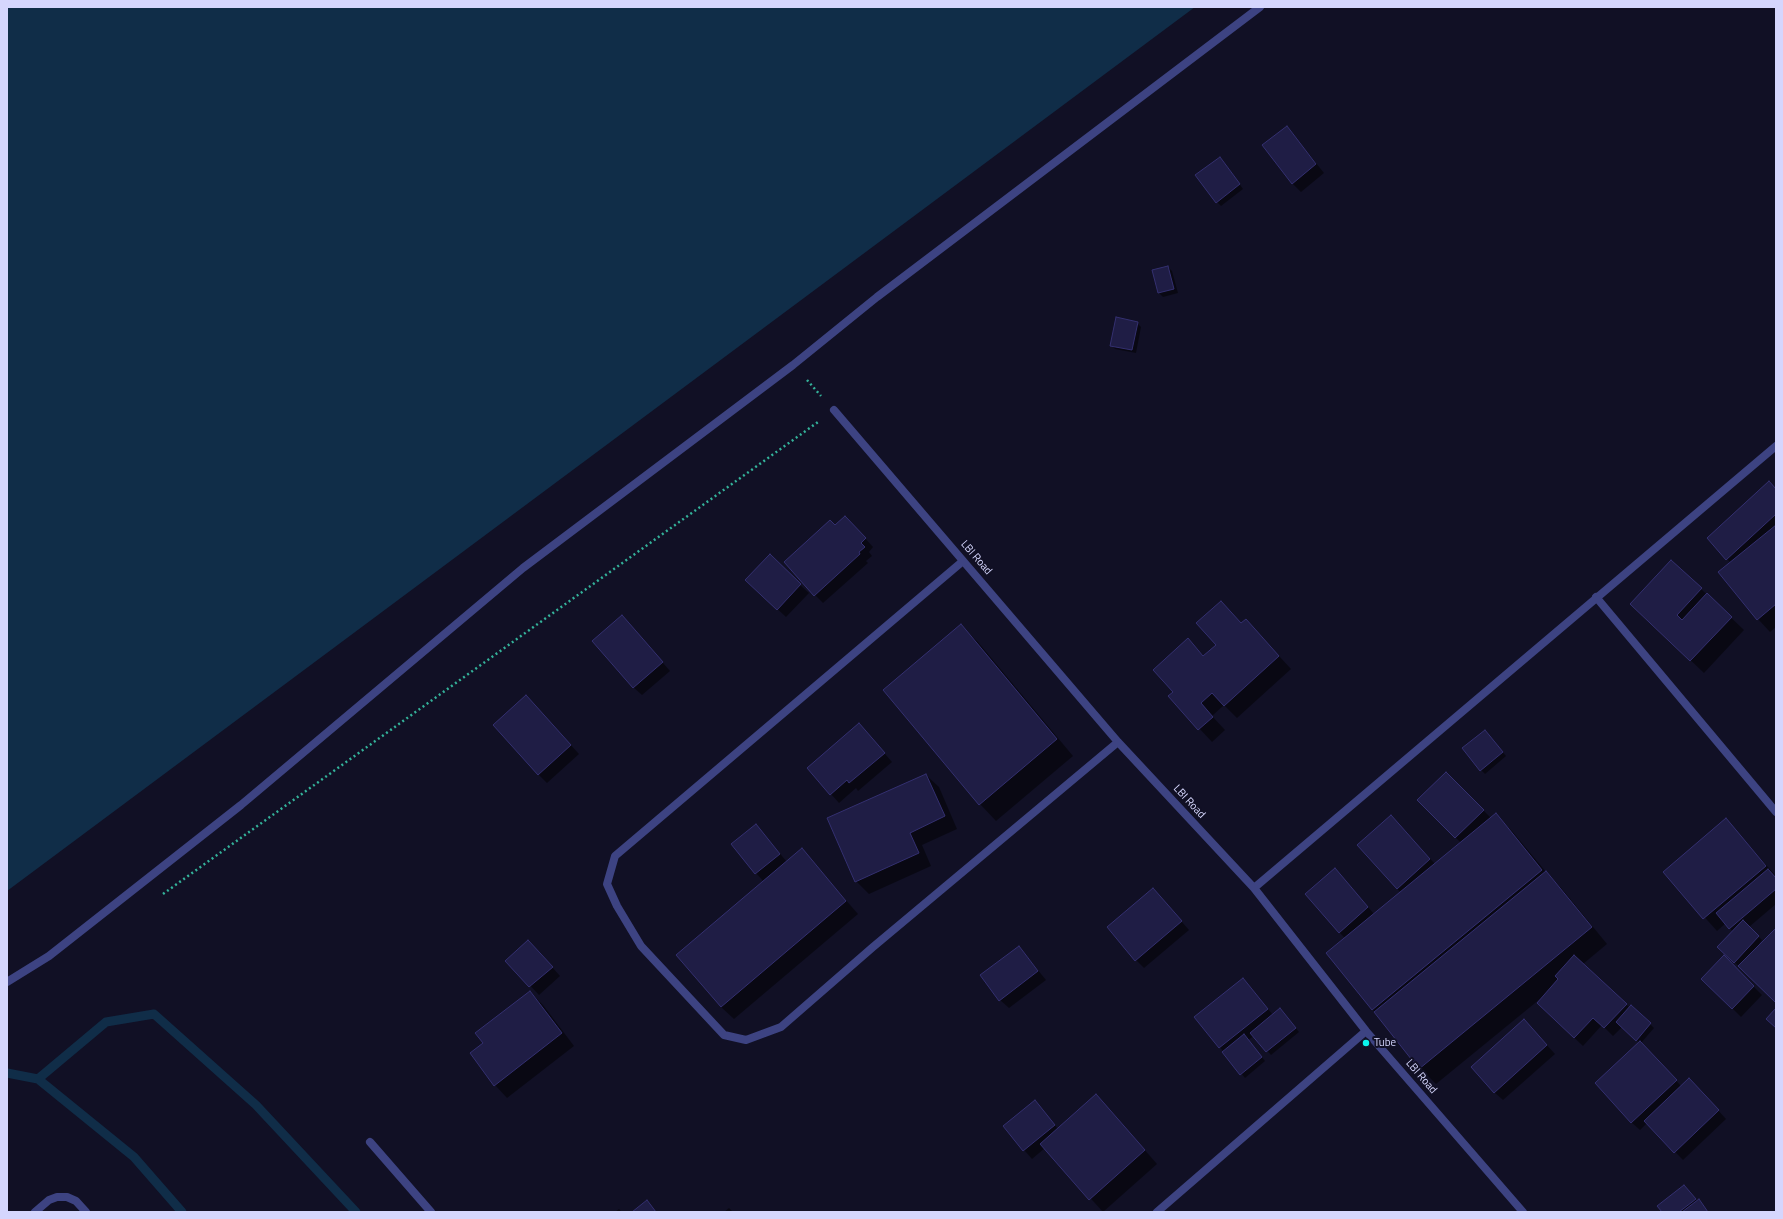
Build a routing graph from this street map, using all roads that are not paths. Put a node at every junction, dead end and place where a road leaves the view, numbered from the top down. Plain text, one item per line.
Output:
1 (1260, 7) edge
2 (834, 410) road end
3 (1776, 446) edge
4 (963, 561) junction
5 (1596, 597) junction
6 (1118, 742) junction
7 (1776, 812) edge
8 (1254, 888) junction
9 (7, 982) edge
10 (1366, 1031) junction
11 (370, 1142) dead end
12 (35, 1212) edge
13 (86, 1212) edge
14 (431, 1212) edge
15 (1157, 1212) edge
16 (1523, 1212) edge

1 - 9 street
2 - 4 street, LBI Road
3 - 5 street
4 - 6 street, LBI Road
4 - 6 street
5 - 7 street
5 - 8 street
6 - 8 street, LBI Road
8 - 10 street, LBI Road
10 - 15 street
10 - 16 street, LBI Road
11 - 14 street
12 - 13 street

